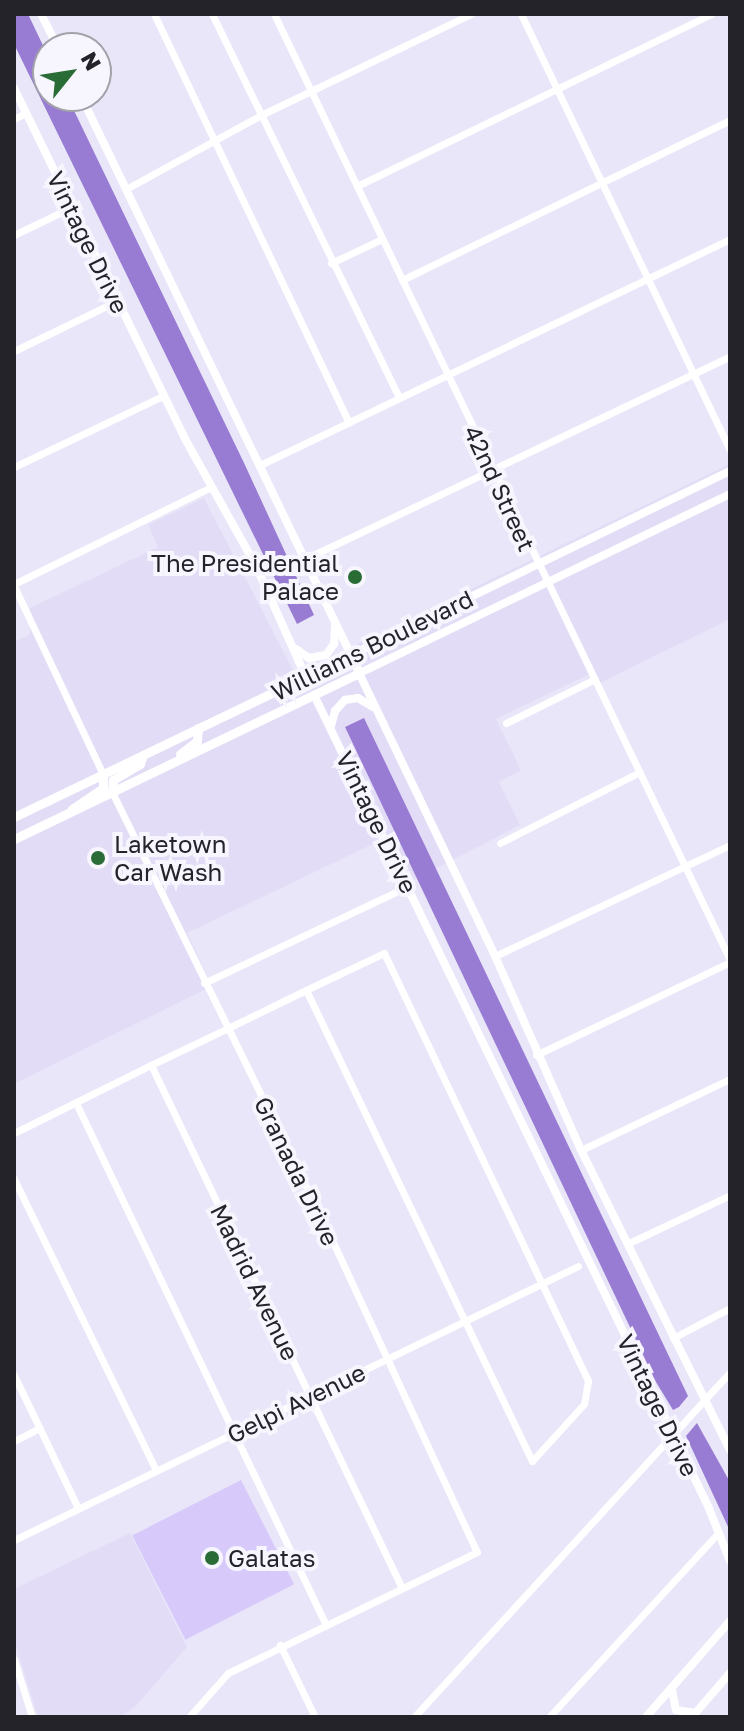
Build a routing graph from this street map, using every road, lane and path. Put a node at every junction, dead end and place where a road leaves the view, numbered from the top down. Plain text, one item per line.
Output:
1 (41, 14) edge
2 (154, 14) edge
3 (212, 14) edge
4 (274, 14) edge
5 (471, 14) edge
6 (521, 14) edge
7 (712, 14) edge
8 (50, 32) edge
9 (14, 88) edge
10 (311, 92) junction
11 (556, 92) junction
12 (89, 112) edge
13 (26, 113) junction
14 (261, 115) junction
15 (14, 119) edge
16 (730, 120) edge
17 (216, 140) junction
18 (601, 184) junction
19 (357, 186) junction
20 (126, 189) junction
21 (72, 207) junction
22 (14, 235) edge
23 (382, 239) junction
24 (730, 239) edge
25 (331, 263) junction
26 (647, 279) junction
27 (402, 280) junction
28 (117, 301) junction
29 (14, 351) edge
30 (730, 356) edge
31 (694, 374) junction
32 (447, 375) junction
33 (163, 396) junction
34 (399, 398) junction
35 (349, 423) junction
36 (730, 450) edge
37 (260, 465) junction
38 (14, 467) edge
39 (492, 470) junction
40 (730, 471) edge
41 (211, 487) junction
42 (730, 494) edge
43 (305, 559) junction
44 (537, 565) junction
45 (546, 583) junction
46 (14, 585) edge
47 (334, 619) junction
48 (292, 646) junction
49 (351, 655) junction
50 (359, 673) junction
51 (306, 677) junction
52 (595, 679) junction
53 (314, 695) junction
54 (377, 710) junction
55 (506, 723) dead end
56 (198, 728) junction
57 (331, 728) junction
58 (143, 755) junction
59 (154, 772) junction
60 (640, 772) junction
61 (103, 774) junction
62 (112, 792) junction
63 (71, 812) junction
64 (14, 817) edge
65 (14, 839) edge
66 (500, 843) dead end
67 (730, 845) edge
68 (685, 867) junction
69 (408, 886) junction
70 (495, 956) junction
71 (730, 961) edge
72 (204, 983) junction
73 (306, 990) junction
74 (226, 1029) junction
75 (536, 1055) junction
76 (151, 1065) junction
77 (730, 1079) edge
78 (76, 1103) junction
79 (14, 1133) edge
80 (581, 1150) junction
81 (14, 1179) edge
82 (730, 1195) edge
83 (627, 1244) junction
84 (578, 1266) dead end
85 (543, 1284) junction
86 (730, 1308) edge
87 (464, 1322) junction
88 (673, 1338) junction
89 (387, 1360) junction
90 (730, 1372) edge
91 (14, 1375) edge
92 (312, 1396) junction
93 (703, 1401) junction
94 (40, 1428) junction
95 (233, 1433) junction
96 (672, 1434) junction
97 (14, 1441) edge
98 (730, 1450) edge
99 (156, 1470) junction
100 (78, 1508) junction
101 (719, 1532) junction
102 (14, 1540) edge
103 (730, 1561) edge
104 (401, 1586) junction
105 (730, 1621) edge
106 (325, 1623) junction
107 (280, 1645) junction
108 (14, 1659) edge
109 (730, 1673) edge
110 (672, 1689) junction
111 (694, 1715) edge
112 (32, 1717) edge
113 (189, 1717) edge
114 (314, 1717) edge
115 (414, 1717) edge
116 (549, 1717) edge
117 (646, 1717) edge

1 - 8 street
2 - 17 street
3 - 14 street
4 - 10 street, 42nd Street
5 - 10 street
6 - 11 street
7 - 11 street
9 - 13 street, Vintage Drive
10 - 14 street
10 - 19 street, 42nd Street
11 - 18 street
11 - 19 street
12 - 20 street, Vintage Drive
13 - 15 street
13 - 21 street, Vintage Drive
14 - 17 street
14 - 25 street
16 - 18 street
17 - 20 street
17 - 35 street
18 - 26 street
18 - 27 street
19 - 23 street, 42nd Street
20 - 37 street, Vintage Drive
21 - 22 street
21 - 28 street, Vintage Drive
23 - 25 street
23 - 27 street, 42nd Street
24 - 26 street
25 - 34 street
26 - 31 street
26 - 32 street
27 - 32 street, 42nd Street
28 - 29 street
28 - 33 street, Vintage Drive
30 - 31 street
31 - 36 street
31 - 39 street
32 - 34 street
32 - 39 street, 42nd Street
33 - 38 street
33 - 41 street, Vintage Drive
34 - 35 street
35 - 37 street
37 - 43 street, Vintage Drive
39 - 43 street
39 - 44 street, 42nd Street
40 - 44 street, Williams Boulevard
41 - 46 street
41 - 48 street, Vintage Drive
42 - 45 street, Williams Boulevard
43 - 47 street, Vintage Drive
44 - 45 street, 42nd Street
44 - 49 street, Williams Boulevard
45 - 50 street, Williams Boulevard
45 - 52 street, 42nd Street
46 - 61 street
47 - 48 street
47 - 49 street, Vintage Drive
48 - 51 street, Vintage Drive
49 - 50 main road, Vintage Drive
49 - 51 main road, Williams Boulevard
50 - 53 main road, Williams Boulevard
50 - 54 street, Vintage Drive
51 - 53 main road, Vintage Drive
51 - 56 main road, Williams Boulevard
52 - 55 street
52 - 60 street, 42nd Street
53 - 57 street, Vintage Drive
53 - 59 main road, Williams Boulevard
54 - 57 street
54 - 70 street, Vintage Drive
56 - 58 main road, Williams Boulevard
56 - 59 main road
57 - 69 street, Vintage Drive
58 - 61 main road, Williams Boulevard
58 - 62 main road
59 - 62 main road, Williams Boulevard
60 - 66 street
60 - 68 street, 42nd Street
61 - 63 main road
61 - 64 main road, Williams Boulevard
62 - 63 main road, Williams Boulevard
62 - 72 street, Granada Drive
63 - 65 main road, Williams Boulevard
67 - 68 street
68 - 70 street
68 - 71 street, 42nd Street
69 - 72 street
69 - 96 street, Vintage Drive
70 - 75 street, Vintage Drive
71 - 75 street
72 - 74 street, Granada Drive
73 - 74 street
73 - 85 street
73 - 87 street
74 - 76 street
74 - 89 street, Granada Drive
75 - 80 street, Vintage Drive
76 - 78 street
76 - 92 street, Madrid Avenue
77 - 80 street
78 - 79 street
78 - 95 street
80 - 83 street, Vintage Drive
81 - 99 street
82 - 83 street
83 - 88 street, Vintage Drive
84 - 85 street, Gelpi Avenue
85 - 87 street, Gelpi Avenue
85 - 87 street
86 - 88 street
87 - 89 street, Gelpi Avenue
88 - 93 street, Vintage Drive
89 - 92 street, Gelpi Avenue
89 - 104 street, Granada Drive
90 - 93 street
91 - 94 street
92 - 95 street, Gelpi Avenue
92 - 104 street, Madrid Avenue
93 - 96 street
93 - 98 street, Vintage Drive
94 - 97 street
94 - 100 street
95 - 99 street, Gelpi Avenue
95 - 106 street
96 - 101 street, Vintage Drive
96 - 115 street
99 - 100 street, Gelpi Avenue
100 - 102 street, Gelpi Avenue
101 - 103 street, Vintage Drive
101 - 116 street
104 - 106 street
105 - 110 street
106 - 107 street
107 - 113 street
107 - 114 street
108 - 112 street
109 - 111 street
110 - 111 street
110 - 117 street

